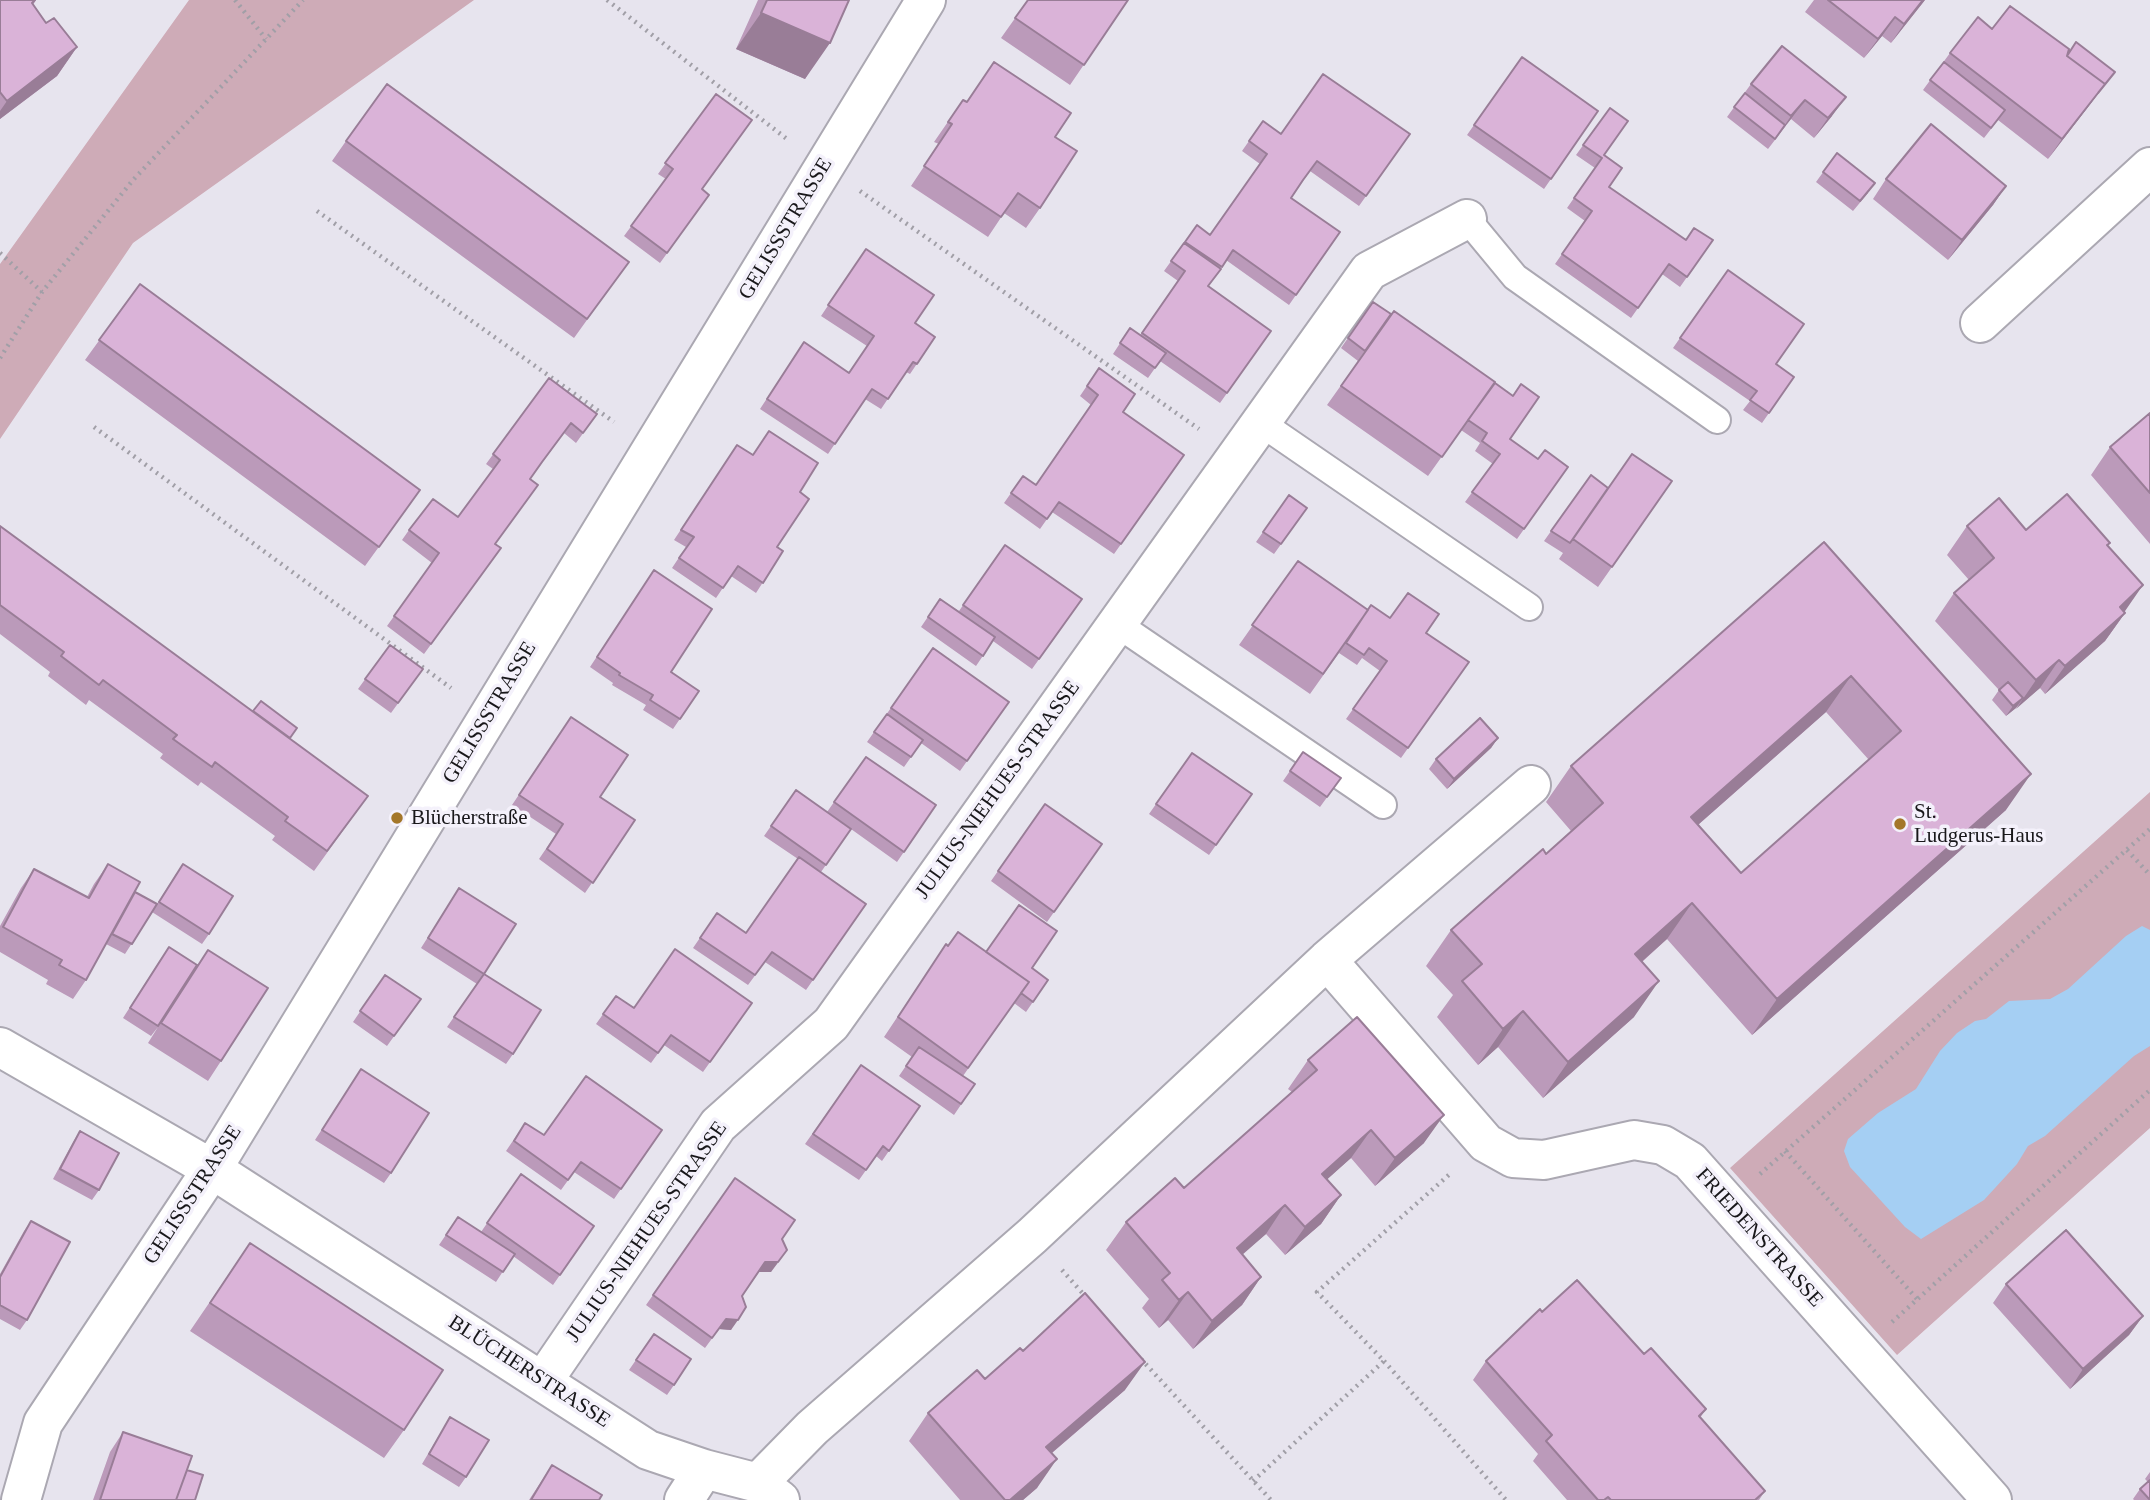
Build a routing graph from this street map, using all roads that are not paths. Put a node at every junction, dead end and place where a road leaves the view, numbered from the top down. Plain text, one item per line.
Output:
1 (926, 0) edge
2 (2150, 167) edge
3 (1467, 219) joint
4 (1980, 323) dead end
5 (1717, 421) dead end
6 (1261, 423) junction
7 (1529, 607) dead end
8 (1117, 624) junction
9 (1531, 785) dead end
10 (1383, 805) dead end
11 (1327, 960) junction
12 (0, 1047) edge
13 (212, 1168) junction
14 (543, 1381) junction
15 (694, 1485) edge
16 (769, 1491) edge
17 (21, 1500) edge
18 (1992, 1500) edge

1 - 13 street, GELISSSTRASSE
2 - 4 street
3 - 5 lane
3 - 6 street, JULIUS-NIEHUES-STRASSE
6 - 7 lane
6 - 8 street, JULIUS-NIEHUES-STRASSE
8 - 10 lane
8 - 14 street, JULIUS-NIEHUES-STRASSE
9 - 11 street
11 - 16 street
11 - 18 street, FRIEDENSTRASSE
12 - 13 street, BLÜCHERSTRASSE
13 - 14 street, BLÜCHERSTRASSE
13 - 17 street, GELISSSTRASSE
14 - 15 street, BLÜCHERSTRASSE
15 - 16 street, BLÜCHERSTRASSE

